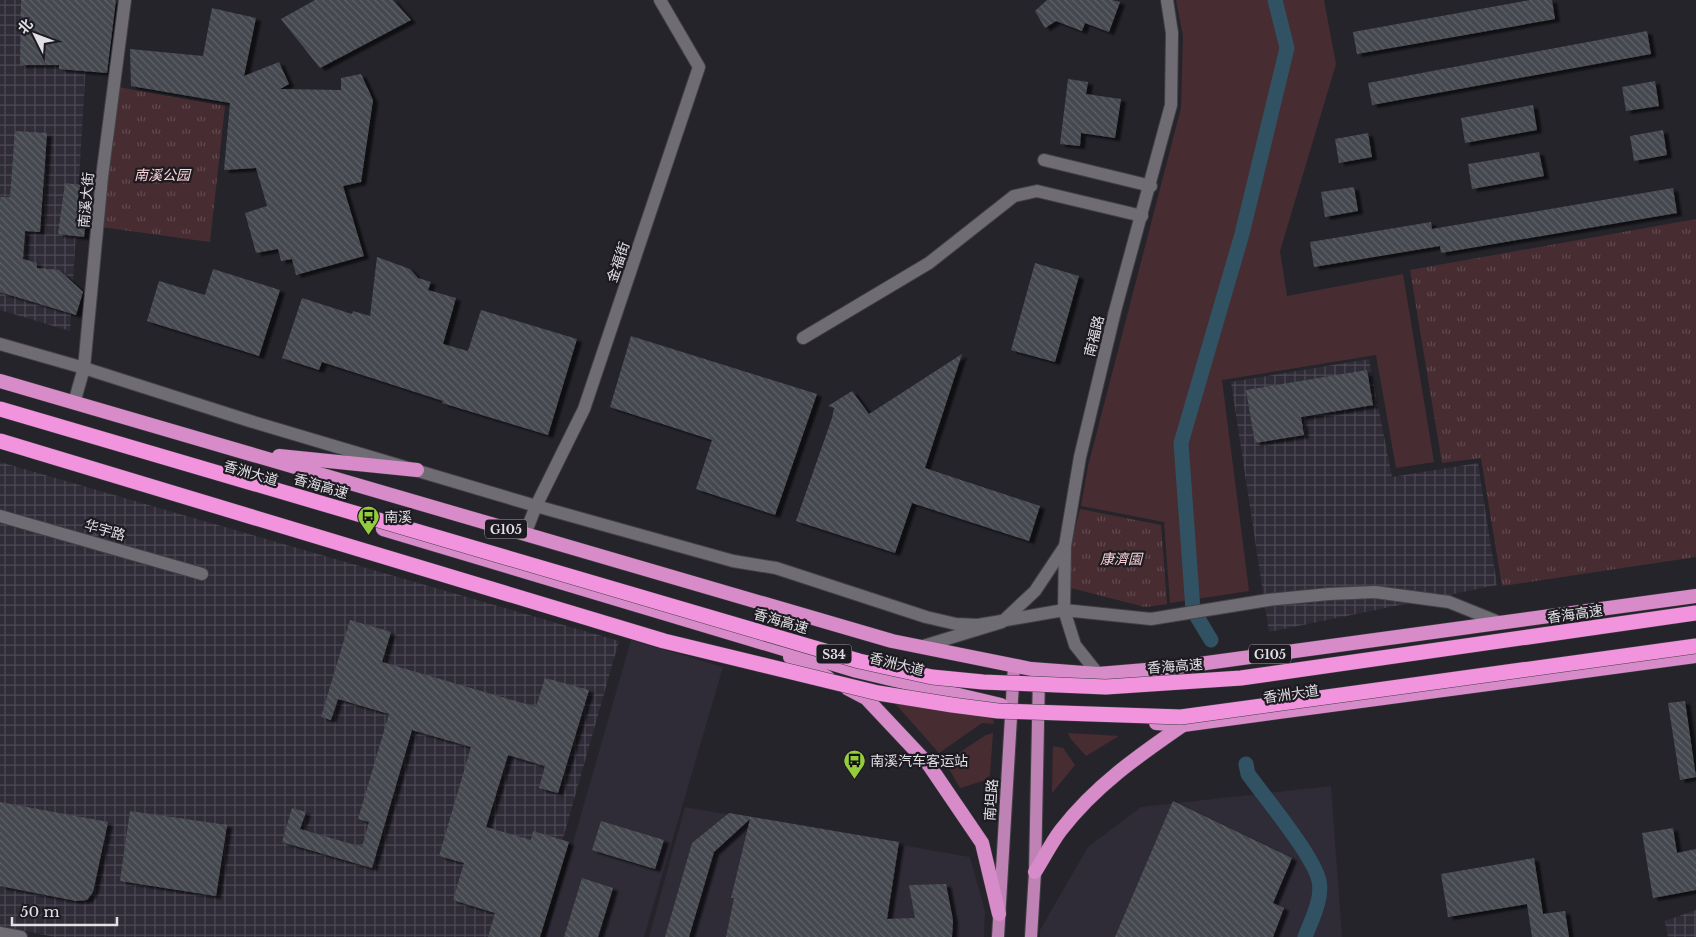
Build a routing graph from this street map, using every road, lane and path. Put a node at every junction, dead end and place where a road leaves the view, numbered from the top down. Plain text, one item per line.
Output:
1 (125, 0) edge
2 (660, 0) edge
3 (1168, 0) edge
4 (1044, 160) dead end
5 (1151, 186) junction
6 (1142, 216) junction
7 (802, 338) dead end
8 (0, 344) edge
9 (84, 368) junction
10 (0, 381) edge
11 (74, 402) junction
12 (0, 409) edge
13 (0, 416) edge
14 (0, 441) edge
15 (243, 452) junction
16 (417, 470) junction
17 (536, 506) junction
18 (0, 516) edge
19 (525, 534) junction
20 (1065, 546) junction
21 (202, 574) dead end
22 (1696, 596) edge
23 (1064, 610) junction
24 (1696, 613) edge
25 (1002, 622) junction
26 (1501, 623) junction
27 (766, 643) junction
28 (1696, 646) edge
29 (920, 647) junction
30 (1696, 656) edge
31 (1014, 666) junction
32 (1039, 670) junction
33 (1098, 674) junction
34 (1012, 708) junction
35 (1040, 713) junction
36 (1183, 725) junction
37 (1035, 872) junction
38 (999, 914) junction
39 (0, 933) edge
40 (21, 937) edge
41 (998, 937) edge
42 (1031, 937) edge

1 - 9 street, 南溪大街
2 - 17 street, 金福街
3 - 5 street, 南福路
4 - 5 street
5 - 6 street, 南福路
6 - 7 street
6 - 20 street, 南福路
8 - 9 street
9 - 11 street, 南溪大街
9 - 16 street
10 - 11 highway, 香洲大道 / G105
11 - 15 highway, 香洲大道 / G105
12 - 24 highway, 香海高速 / S34, bridge
13 - 27 highway, 香洲大道 / G105
14 - 28 highway, S34, bridge
15 - 16 highway
15 - 19 highway, 香洲大道 / G105
16 - 17 street
17 - 19 street, 金福街
17 - 25 street
18 - 21 street, 华宇路
19 - 29 highway, 香洲大道 / G105
20 - 23 street, 南福路
20 - 25 street
22 - 26 highway, 香洲大道 / G105
23 - 25 street
23 - 26 street
23 - 33 street, 南福路
25 - 29 street
26 - 33 highway, 香洲大道 / G105
27 - 34 highway, 香洲大道 / G105
27 - 38 highway
29 - 31 highway, 香洲大道 / G105
30 - 36 highway, 香洲大道 / G105
31 - 32 highway, 香洲大道 / G105
31 - 34 main road, 南坦路
32 - 33 highway, 香洲大道 / G105
32 - 35 main road
34 - 35 highway, 香洲大道 / G105
34 - 38 main road, 南坦路
35 - 36 highway, 香洲大道 / G105
35 - 37 main road
36 - 37 highway
37 - 42 main road
38 - 41 main road, 南坦路
39 - 40 street

